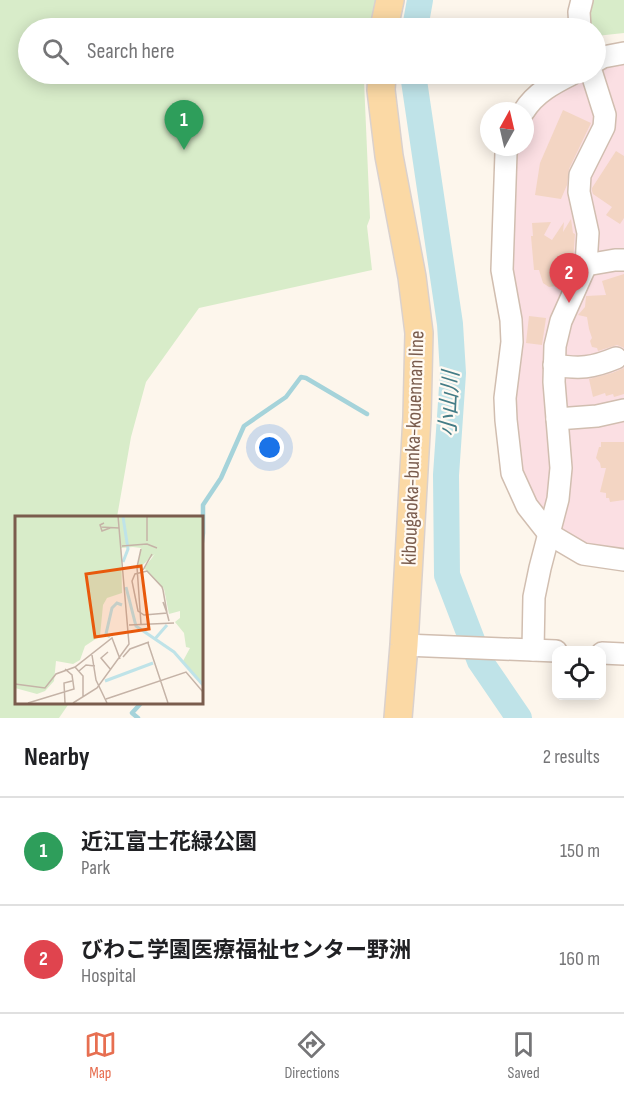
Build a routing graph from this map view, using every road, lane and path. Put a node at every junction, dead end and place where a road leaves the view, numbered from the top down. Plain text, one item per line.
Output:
1 (390, 0) edge
2 (582, 0) edge
3 (386, 18) edge
4 (579, 18) edge
5 (624, 53) edge
6 (606, 56) edge
7 (381, 84) edge
8 (552, 84) edge
9 (595, 84) edge
10 (531, 102) edge
11 (506, 156) edge
12 (624, 260) edge
13 (586, 265) junction
14 (616, 358) dead end
15 (554, 365) junction
16 (624, 410) edge
17 (557, 419) junction
18 (549, 534) junction
19 (624, 560) edge
20 (404, 645) junction
21 (533, 650) junction
22 (552, 651) edge
23 (606, 653) edge
24 (624, 654) edge
25 (398, 718) edge

1 - 3 main road
2 - 4 street
5 - 6 street
7 - 20 main road, kibougaoka-bunka-kouennan line
8 - 10 street
9 - 13 street
11 - 18 street
12 - 13 street
13 - 15 street
14 - 15 street
15 - 17 street
16 - 17 street
17 - 18 street
18 - 19 street
18 - 21 street
20 - 21 street
20 - 25 main road, kibougaoka-bunka-kouennan line
21 - 22 street
23 - 24 street

